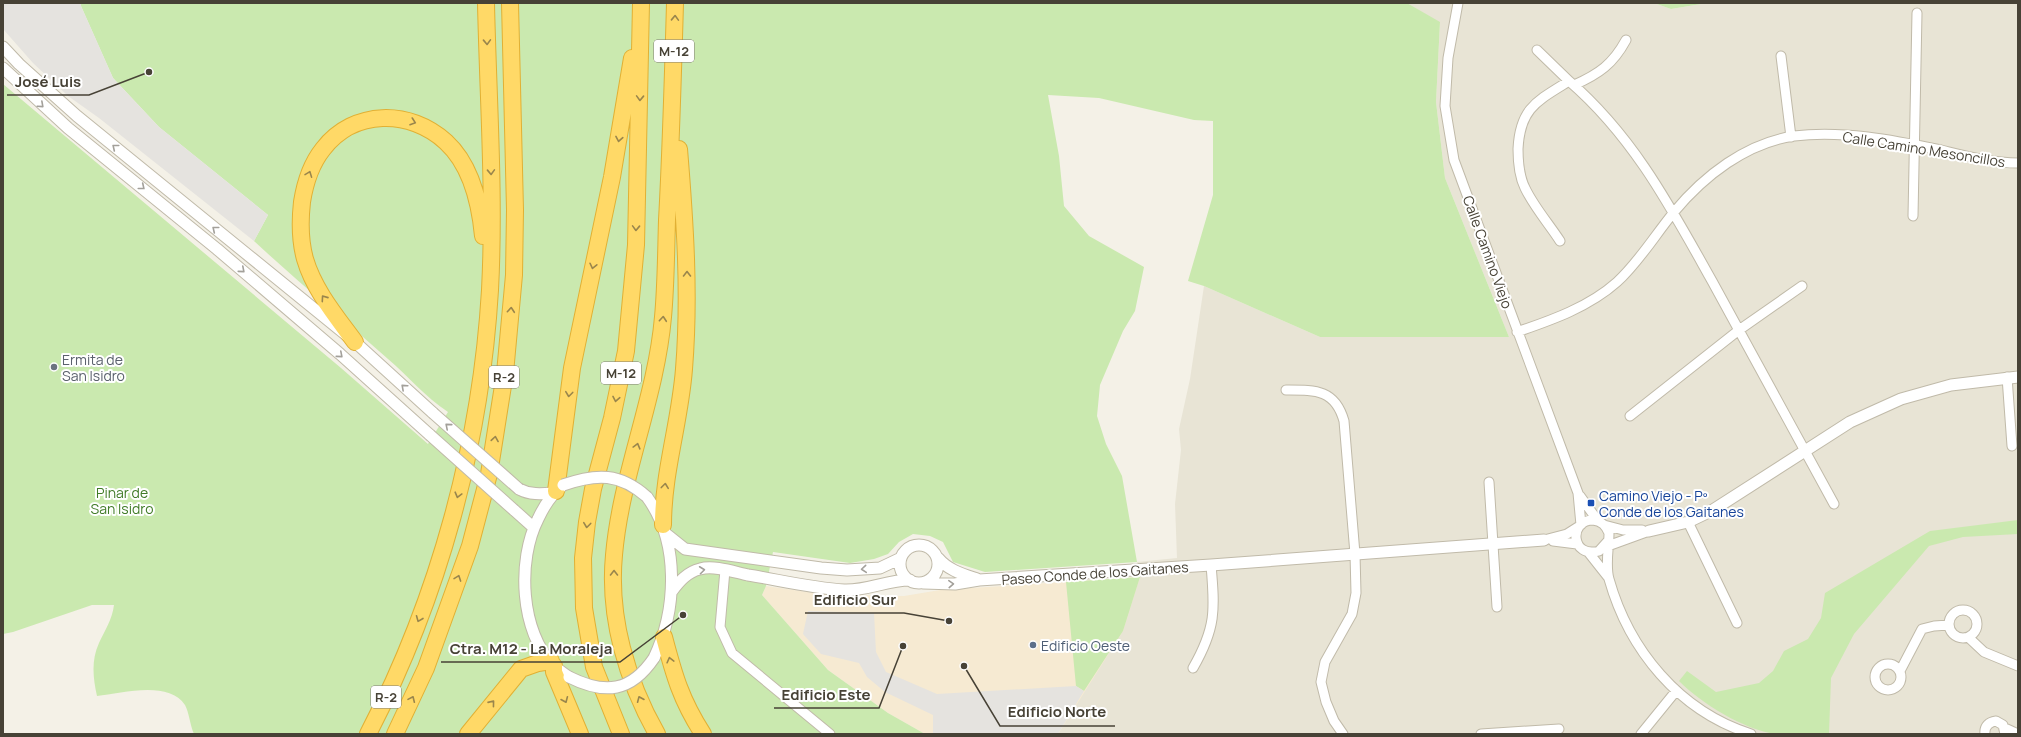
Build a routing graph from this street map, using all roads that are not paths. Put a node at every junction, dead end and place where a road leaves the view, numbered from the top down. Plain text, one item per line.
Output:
1 (486, 3) edge
2 (510, 3) edge
3 (636, 3) edge
4 (641, 3) edge
5 (675, 3) edge
6 (1458, 3) edge
7 (1917, 13) dead end
8 (1626, 40) dead end
9 (3, 47) edge
10 (1537, 50) dead end
11 (1781, 56) dead end
12 (3, 68) edge
13 (1571, 83) junction
14 (673, 99) junction
15 (1792, 137) junction
16 (1915, 145) junction
17 (2018, 163) edge
18 (1673, 213) junction
19 (1913, 216) dead end
20 (1560, 241) dead end
21 (1802, 286) dead end
22 (1740, 330) junction
23 (1517, 332) junction
24 (355, 342) junction
25 (2012, 377) edge
26 (1286, 390) dead end
27 (1630, 416) dead end
28 (2012, 446) dead end
29 (1805, 451) junction
30 (468, 457) junction
31 (1489, 482) dead end
32 (558, 490) junction
33 (1578, 493) junction
34 (1834, 504) dead end
35 (1688, 522) junction
36 (1601, 523) junction
37 (1580, 526) junction
38 (533, 527) junction
39 (664, 529) junction
40 (1649, 531) junction
41 (1544, 540) junction
42 (1493, 544) junction
43 (1578, 544) junction
44 (1607, 544) junction
45 (1589, 553) junction
46 (1355, 554) junction
47 (901, 558) junction
48 (938, 558) junction
49 (1211, 565) junction
50 (725, 570) junction
51 (1609, 578) junction
52 (910, 580) junction
53 (979, 580) junction
54 (923, 583) junction
55 (672, 591) junction
56 (1497, 606) dead end
57 (1737, 623) dead end
58 (1949, 625) junction
59 (664, 637) junction
60 (1968, 637) junction
61 (552, 663) junction
62 (2018, 666) edge
63 (1192, 668) dead end
64 (1900, 671) dead end
65 (1676, 691) junction
66 (1559, 729) dead end
67 (2005, 731) edge
68 (368, 734) edge
69 (395, 734) edge
70 (468, 734) edge
71 (580, 734) edge
72 (621, 734) edge
73 (657, 734) edge
74 (703, 734) edge
75 (830, 734) edge
76 (1343, 734) edge
77 (1481, 734) edge
78 (1641, 734) edge
79 (1751, 734) edge
80 (1985, 734) edge
81 (2018, 734) edge

1 -> 30 highway, R-2
69 -> 2 highway, R-2
3 -> 32 highway
4 -> 72 highway, M-12
14 -> 5 highway, M-12
6 - 23 street, Calle Camino Viejo
7 - 16 street
8 - 13 street
24 -> 9 street
10 - 13 street
11 - 15 street
12 -> 38 street, bridge
13 - 18 street
13 - 20 street
39 -> 14 highway
73 -> 14 highway, M-12
15 - 16 street, Calle Camino Mesoncillos
15 - 18 street, Calle Camino Mesoncillos
16 - 17 street, Calle Camino Mesoncillos
16 - 19 street
18 - 22 street
18 - 23 street, Calle Camino Mesoncillos
21 - 22 street
22 - 27 street
22 - 29 street
23 - 33 street, Calle Camino Viejo
24 -> 30 highway
32 -> 24 street, bridge
25 - 28 street
25 - 29 street
26 - 46 street
29 - 34 street
29 - 35 street
30 -> 68 highway, R-2
31 - 42 street
32 - 38 street
32 - 39 street, bridge
33 - 36 street, Calle Camino Viejo
33 - 37 street, Calle Camino Viejo
35 - 40 street
35 - 57 street
36 - 37 street
36 - 40 street
36 - 44 street
37 - 41 street, Paseo Conde de los Gaitanes
37 - 43 street
38 - 61 street
47 -> 39 street
39 - 55 street
40 - 44 street
41 - 42 street, Paseo Conde de los Gaitanes
41 - 43 street, Paseo Conde de los Gaitanes
42 - 46 street, Paseo Conde de los Gaitanes
42 - 56 street
43 - 45 street
44 - 45 street
44 - 51 street
45 - 51 street
46 - 49 street, Paseo Conde de los Gaitanes
46 - 76 street
47 - 48 street
47 - 52 street
48 - 53 street, Paseo Conde de los Gaitanes
48 - 54 street
49 - 53 street, Paseo Conde de los Gaitanes
49 - 63 street
50 - 52 street
55 -> 50 street
50 - 75 street
51 - 65 street
52 - 54 street
54 -> 53 street, Paseo Conde de los Gaitanes
55 - 59 street
58 - 60 street
58 - 60 street
58 - 64 street
59 - 61 street, bridge
74 -> 59 highway
60 - 62 street
70 -> 61 highway
61 -> 71 highway
65 - 78 street
65 - 79 street
66 - 77 street
67 - 80 street
67 - 81 street

